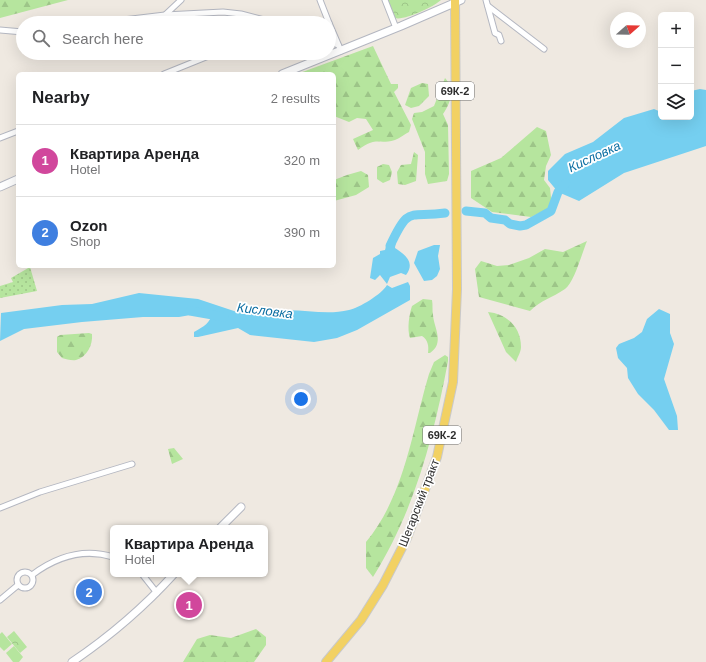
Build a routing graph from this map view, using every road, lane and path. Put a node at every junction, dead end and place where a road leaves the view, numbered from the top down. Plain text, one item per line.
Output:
1 (181, 0) edge
2 (320, 0) edge
3 (385, 0) edge
4 (457, 1) edge
5 (487, 3) edge
6 (165, 15) junction
7 (157, 16) edge
8 (249, 16) edge
9 (326, 16) edge
10 (396, 28) junction
11 (0, 30) edge
12 (16, 31) edge
13 (336, 39) edge
14 (500, 41) dead end
15 (336, 46) edge
16 (340, 48) junction
17 (544, 49) dead end
18 (336, 50) edge
19 (199, 60) edge
20 (313, 60) edge
21 (169, 72) edge
22 (286, 72) edge
23 (16, 132) edge
24 (0, 138) edge
25 (16, 180) edge
26 (0, 187) edge
27 (132, 464) dead end
28 (241, 507) dead end
29 (0, 508) edge
30 (223, 525) edge
31 (110, 556) edge
32 (32, 575) junction
33 (144, 577) edge
34 (171, 577) edge
35 (18, 585) junction
36 (157, 593) junction
37 (0, 600) edge
38 (72, 662) edge
39 (326, 662) edge

1 - 6 street
2 - 9 street
3 - 10 street
4 - 10 street
4 - 39 main road, Шегарский тракт / 69К-2
5 - 14 street
5 - 17 street
6 - 7 street
6 - 8 street
10 - 16 street
11 - 12 street
13 - 16 street
15 - 16 street
16 - 18 street
19 - 21 street
20 - 22 street
23 - 24 street
25 - 26 street
27 - 29 street
28 - 30 street
31 - 32 street
32 - 35 street
32 - 35 street
33 - 36 street
34 - 36 street
35 - 37 street
36 - 38 street

